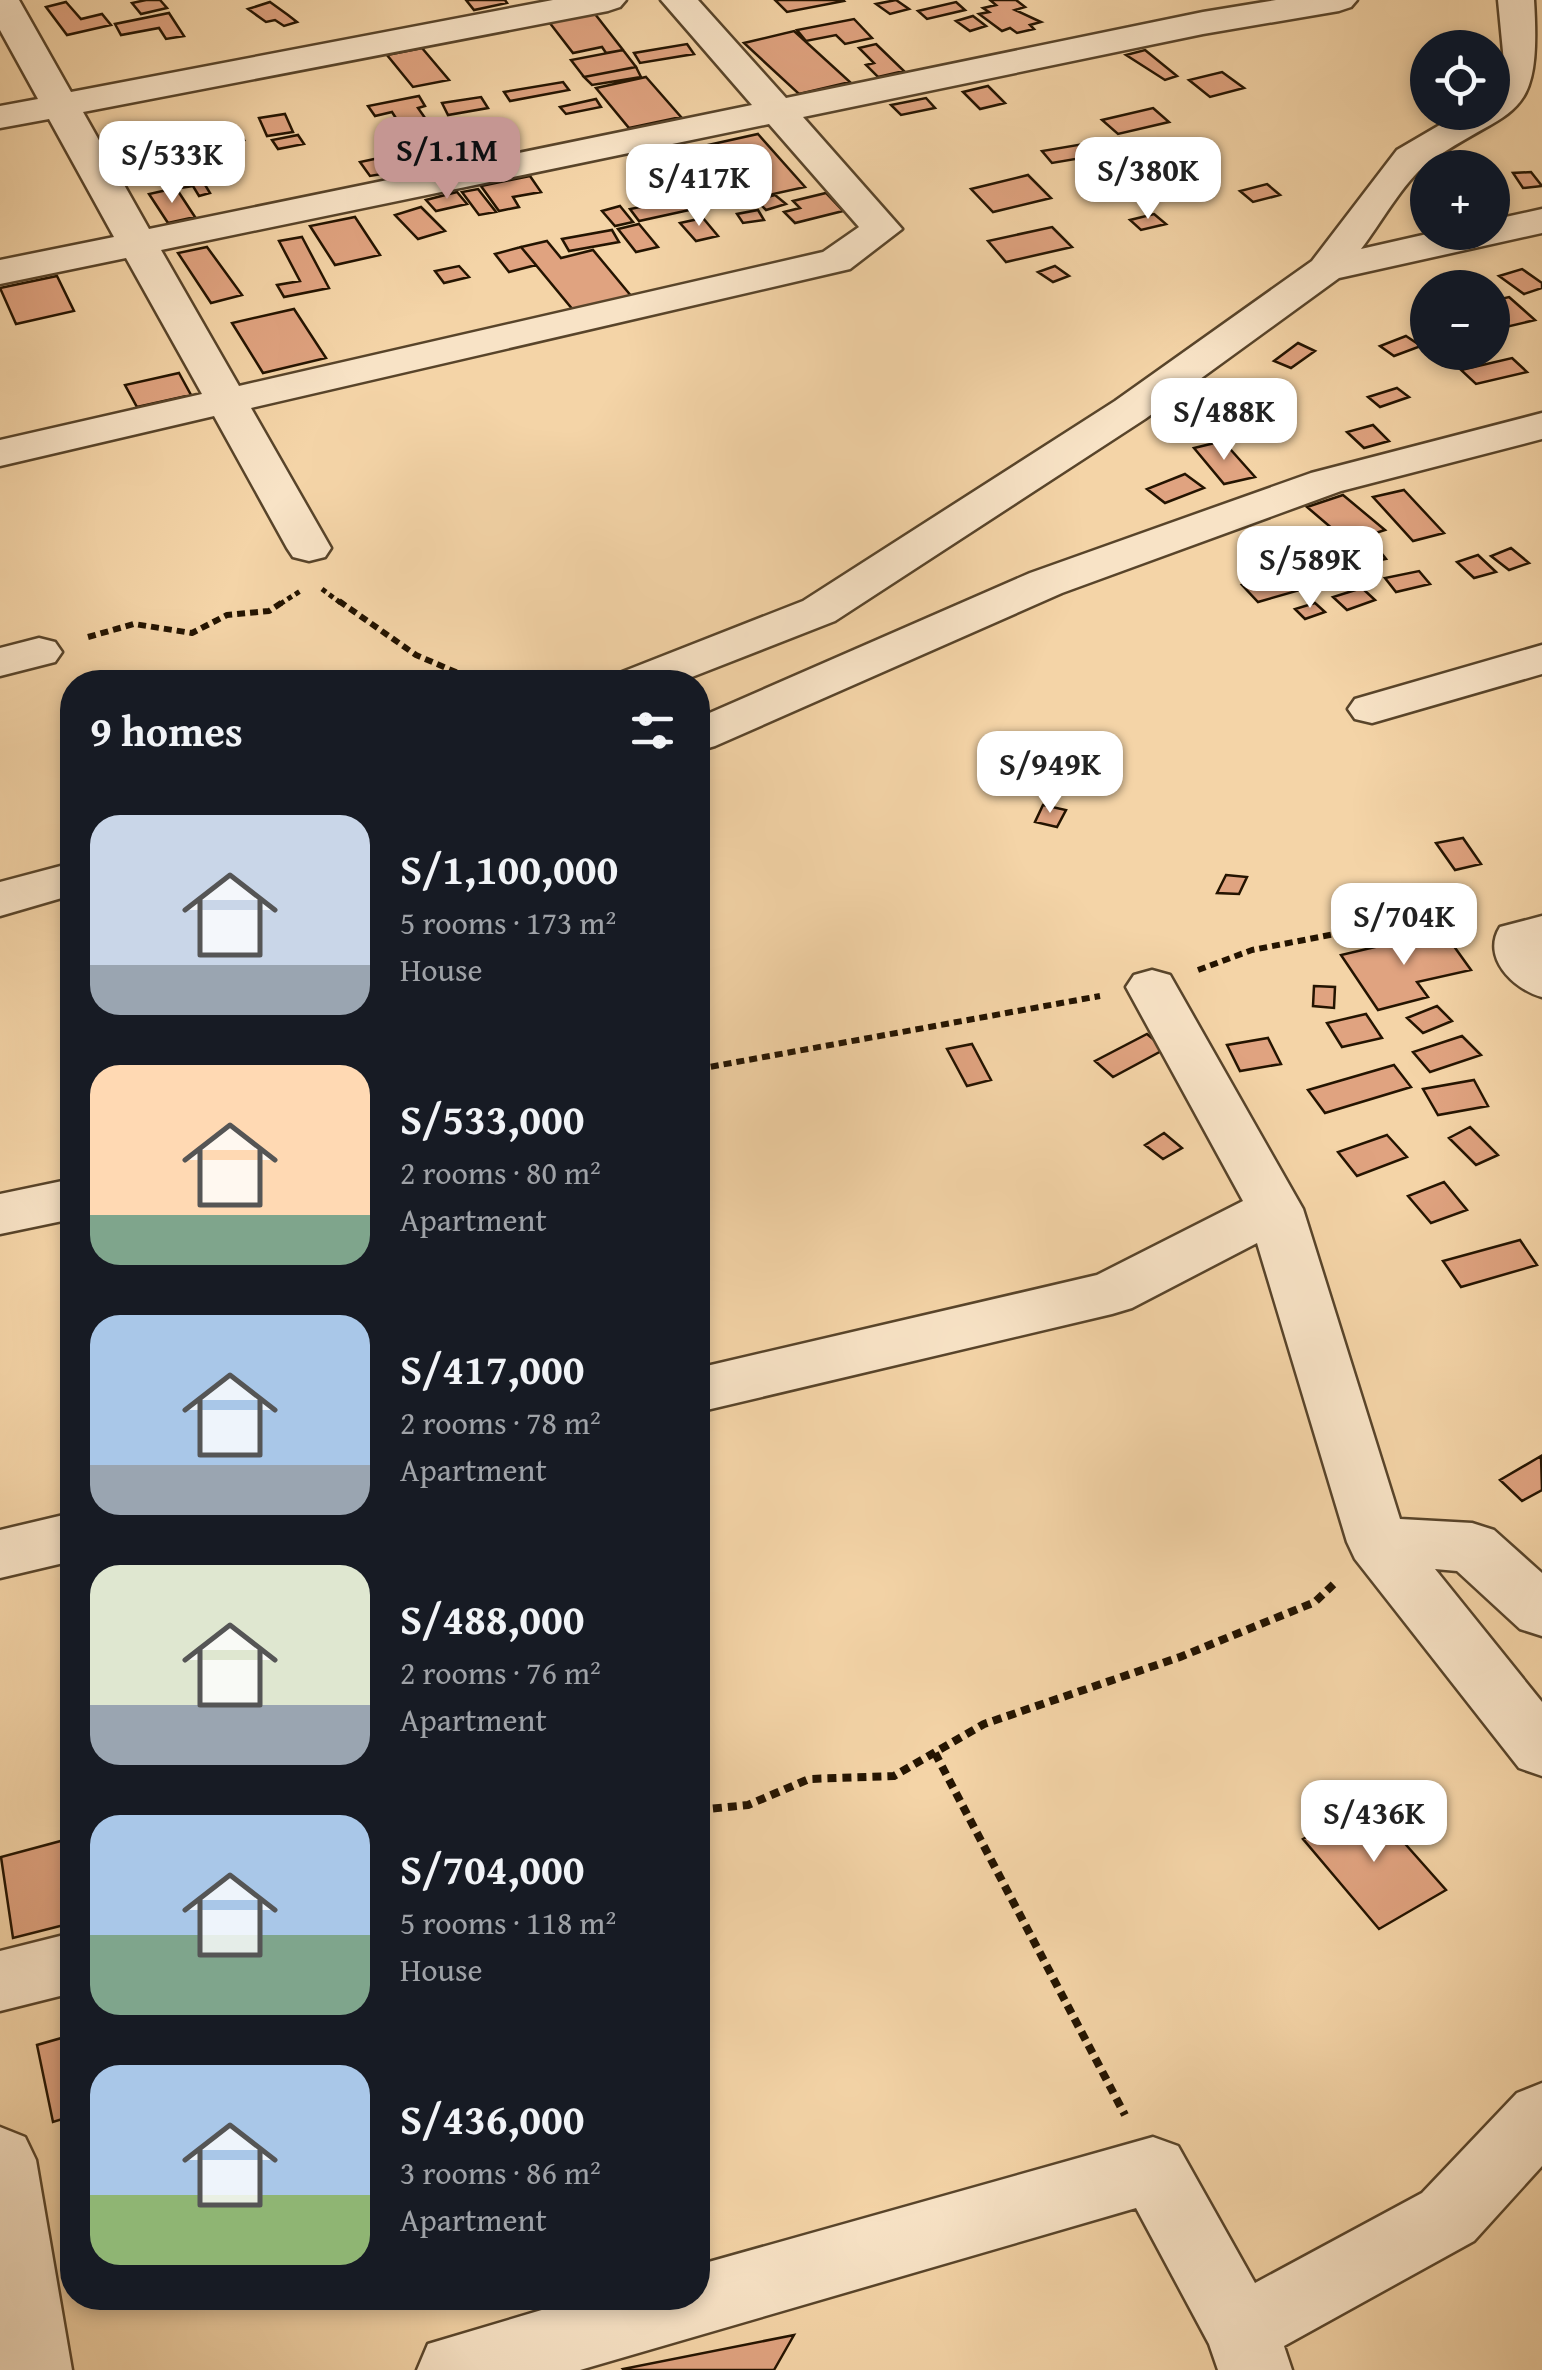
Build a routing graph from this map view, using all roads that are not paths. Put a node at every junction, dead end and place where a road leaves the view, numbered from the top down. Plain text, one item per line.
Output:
1 (1, 0) edge
2 (608, 0) edge
3 (679, 0) edge
4 (1339, 0) edge
5 (1516, 0) edge
6 (1510, 95) edge
7 (60, 105) junction
8 (779, 114) junction
9 (0, 117) edge
10 (1460, 130) edge
11 (1542, 221) edge
12 (1510, 228) edge
13 (138, 244) junction
14 (1411, 250) edge
15 (1326, 269) junction
16 (0, 272) edge
17 (230, 401) junction
18 (1542, 426) edge
19 (0, 453) edge
20 (309, 548) dead end
21 (1542, 659) edge
22 (669, 670) edge
23 (1372, 709) dead end
24 (710, 731) edge
25 (60, 883) edge
26 (0, 899) edge
27 (1542, 933) edge
28 (1542, 980) edge
29 (1152, 987) dead end
30 (60, 1201) edge
31 (1276, 1208) junction
32 (0, 1214) edge
33 (710, 1387) edge
34 (60, 1540) edge
35 (1377, 1542) junction
36 (0, 1554) edge
37 (1542, 1611) edge
38 (1542, 1749) edge
39 (60, 1966) edge
40 (0, 1981) edge
41 (1542, 2116) edge
42 (0, 2160) edge
43 (710, 2297) edge
44 (664, 2310) edge
45 (1248, 2350) edge
46 (35, 2370) edge
47 (454, 2370) edge

1 - 7 street
2 - 7 street
3 - 8 street
4 - 8 street
5 - 6 street
7 - 9 street
7 - 13 street
8 - 13 street
8 - 17 street
10 - 15 street
11 - 12 street
13 - 16 street
13 - 17 street
14 - 15 street
15 - 22 street
17 - 19 street
17 - 20 street
18 - 24 street
21 - 23 street
25 - 26 street
27 - 28 street
29 - 31 street
30 - 32 street
31 - 33 street
31 - 35 street
34 - 36 street
35 - 37 street
35 - 38 street
39 - 40 street
41 - 45 street
42 - 46 street
43 - 45 street
44 - 47 street

